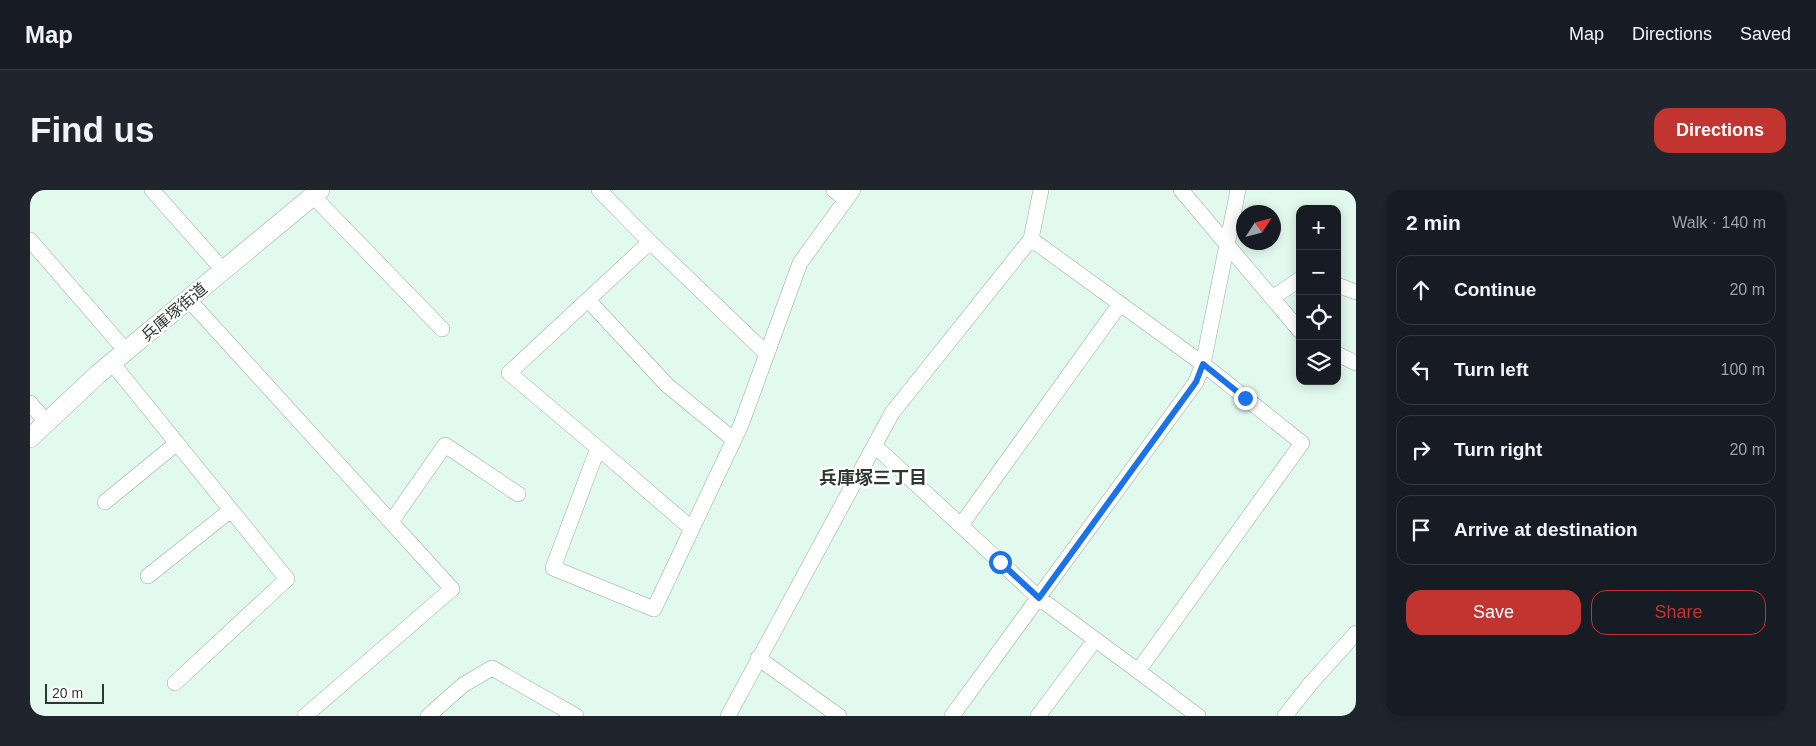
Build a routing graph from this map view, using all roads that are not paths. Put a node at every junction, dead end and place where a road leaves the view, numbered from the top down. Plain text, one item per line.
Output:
1 (152, 190) edge
2 (599, 190) edge
3 (1041, 190) edge
4 (1181, 190) edge
5 (1238, 190) edge
6 (317, 193) edge
7 (844, 194) edge
8 (1030, 239) junction
9 (30, 240) edge
10 (650, 242) junction
11 (1228, 245) junction
12 (223, 270) junction
13 (1296, 282) edge
14 (1341, 286) edge
15 (1356, 292) edge
16 (1272, 298) junction
17 (189, 300) junction
18 (588, 300) junction
19 (1120, 304) junction
20 (1296, 326) edge
21 (442, 329) dead end
22 (767, 354) junction
23 (1341, 356) edge
24 (119, 357) junction
25 (1356, 363) edge
26 (1203, 364) junction
27 (30, 403) edge
28 (46, 422) junction
29 (30, 438) edge
30 (734, 440) junction
31 (177, 443) junction
32 (875, 446) junction
33 (598, 448) junction
34 (518, 494) dead end
35 (105, 502) dead end
36 (230, 510) junction
37 (391, 522) junction
38 (961, 525) junction
39 (692, 529) junction
40 (148, 576) dead end
41 (1039, 598) junction
42 (1356, 633) edge
43 (1095, 640) junction
44 (758, 658) junction
45 (1138, 671) junction
46 (175, 684) dead end
47 (571, 715) edge
48 (305, 716) edge
49 (428, 716) edge
50 (728, 716) edge
51 (839, 716) edge
52 (952, 716) edge
53 (1038, 716) edge
54 (1198, 716) edge
55 (1285, 716) edge

1 - 12 street
2 - 10 street
3 - 8 street
4 - 11 street
5 - 11 street
6 - 12 street, 兵庫塚街道
6 - 21 street
7 - 22 street
8 - 19 street
8 - 32 street
9 - 24 street
10 - 18 street
10 - 22 street
11 - 16 street
11 - 26 street
12 - 17 street, 兵庫塚街道
13 - 16 street
14 - 15 street
16 - 20 street
17 - 24 street, 兵庫塚街道
17 - 37 street
18 - 30 street
18 - 33 street
19 - 26 street
19 - 38 street
22 - 30 street
23 - 25 street
24 - 28 street, 兵庫塚街道
24 - 31 street
26 - 41 street
26 - 45 street
27 - 28 street
28 - 29 street, 兵庫塚街道
30 - 39 street
31 - 35 street
31 - 36 street
32 - 38 street
32 - 44 street
33 - 39 street
33 - 39 street
34 - 37 street
36 - 40 street
36 - 46 street
37 - 48 street
38 - 41 street
41 - 43 street
41 - 52 street
42 - 55 street
43 - 45 street
43 - 53 street
44 - 50 street
44 - 51 street
45 - 54 street
47 - 49 street

